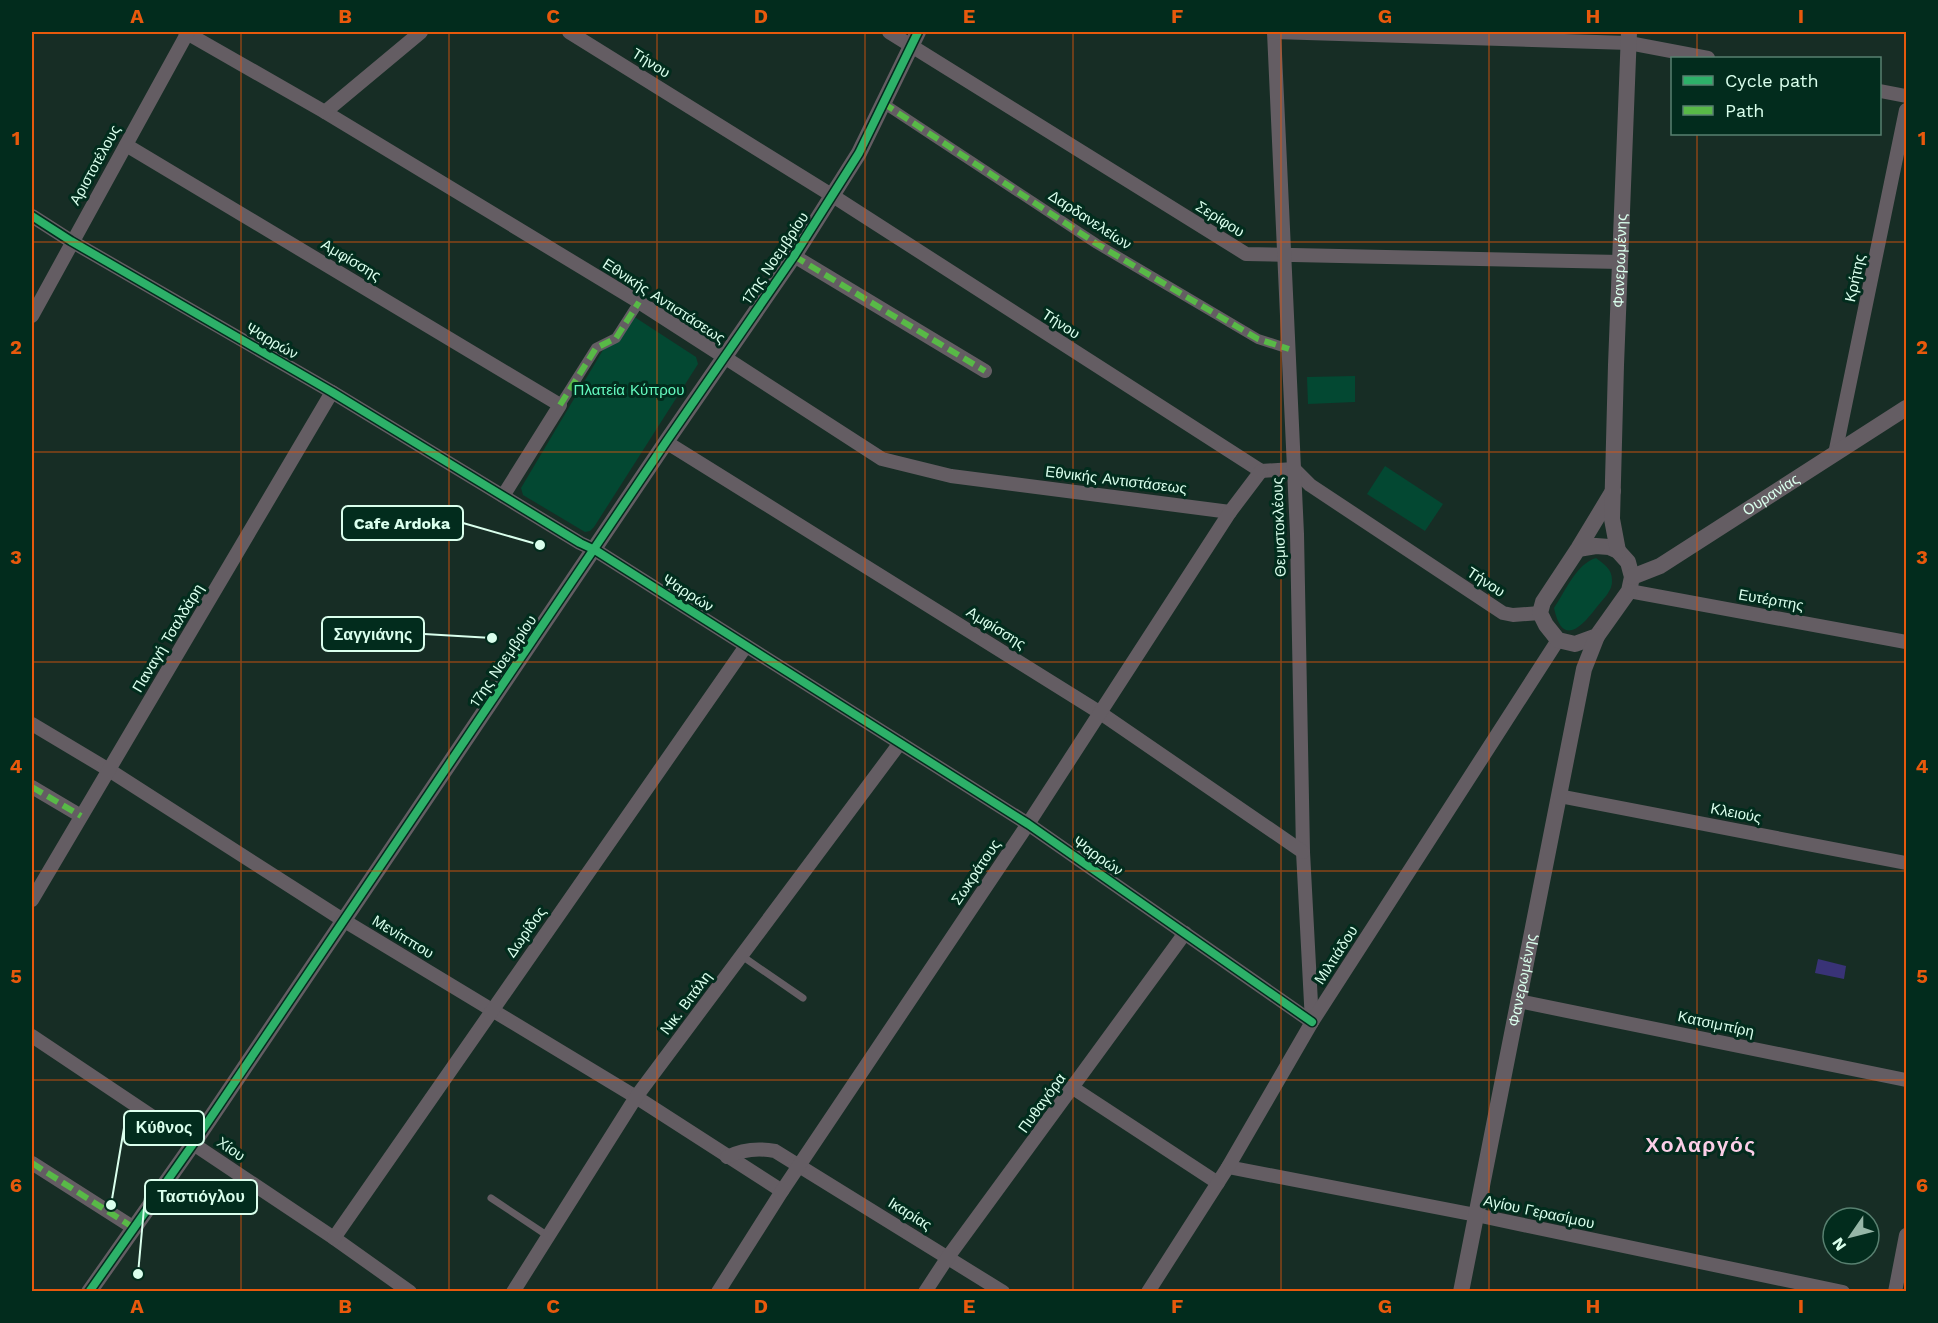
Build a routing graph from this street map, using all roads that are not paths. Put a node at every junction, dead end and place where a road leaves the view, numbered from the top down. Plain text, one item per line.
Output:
1 (187, 32) edge
2 (421, 32) edge
3 (569, 32) edge
4 (889, 32) edge
5 (1274, 32) edge
6 (1629, 38) edge
7 (914, 39) edge
8 (1704, 57) edge
9 (1881, 91) edge
10 (1906, 96) edge
11 (883, 103) junction
12 (1906, 110) edge
13 (325, 112) junction
14 (126, 145) junction
15 (833, 196) junction
16 (32, 216) edge
17 (71, 241) junction
18 (1284, 254) junction
19 (794, 256) junction
20 (1620, 262) junction
21 (639, 302) junction
22 (32, 316) edge
23 (1288, 349) junction
24 (723, 358) junction
25 (985, 371) dead end
26 (332, 392) junction
27 (560, 405) junction
28 (1906, 408) edge
29 (666, 442) junction
30 (1835, 454) junction
31 (1294, 468) junction
32 (1261, 471) junction
33 (1613, 491) junction
34 (503, 496) junction
35 (1230, 512) junction
36 (1578, 549) junction
37 (595, 550) junction
38 (1618, 551) junction
39 (1631, 584) junction
40 (1540, 614) junction
41 (1597, 636) junction
42 (1557, 640) junction
43 (1906, 642) edge
44 (1575, 644) junction
45 (746, 646) junction
46 (1584, 669) junction
47 (1099, 712) junction
48 (32, 724) edge
49 (900, 743) junction
50 (109, 770) junction
51 (32, 786) edge
52 (1559, 796) junction
53 (81, 816) junction
54 (1028, 824) junction
55 (1303, 852) junction
56 (1906, 863) edge
57 (32, 900) edge
58 (343, 920) junction
59 (1185, 933) junction
60 (742, 956) junction
61 (803, 998) dead end
62 (1518, 1001) junction
63 (492, 1009) junction
64 (1312, 1022) junction
65 (32, 1036) edge
66 (1906, 1080) edge
67 (1073, 1088) junction
68 (636, 1097) junction
69 (194, 1144) junction
70 (727, 1157) junction
71 (32, 1163) edge
72 (799, 1165) junction
73 (1228, 1167) junction
74 (1218, 1183) junction
75 (782, 1191) junction
76 (491, 1198) dead end
77 (1476, 1215) junction
78 (134, 1228) junction
79 (1906, 1235) edge
80 (548, 1236) junction
81 (334, 1238) junction
82 (948, 1257) junction
83 (89, 1292) edge
84 (410, 1292) edge
85 (513, 1292) edge
86 (718, 1292) edge
87 (925, 1292) edge
88 (1003, 1292) edge
89 (1148, 1292) edge
90 (1461, 1292) edge
91 (1843, 1292) edge
92 (1895, 1292) edge

1 - 13 street, Εθνικής Αντιστάσεως
1 - 14 street, Αριστοτέλους
2 - 13 street
3 - 15 street, Τήνου
4 - 7 street, Σερίφου
5 - 6 street
5 - 18 street, Θεμιστοκλέους
6 - 8 street
6 - 20 street, Φανερωμένης
7 - 11 street, 17ης Νοεμβρίου
7 - 18 street, Σερίφου
9 - 10 street
11 - 15 street, 17ης Νοεμβρίου
11 - 23 street, Δαρδανελείων
12 - 30 street, Κρήτης
13 - 21 street, Εθνικής Αντιστάσεως
14 - 17 street, Αριστοτέλους
14 - 27 street, Αμφίσσης
15 - 19 street, 17ης Νοεμβρίου
15 - 32 street, Τήνου
16 - 17 street, Ψαρρών
17 - 22 street, Αριστοτέλους
17 - 26 street, Ψαρρών
18 - 20 street, Σερίφου
18 - 23 street, Θεμιστοκλέους
19 - 24 street, 17ης Νοεμβρίου
19 - 25 street
20 - 33 street, Φανερωμένης
21 - 24 street, Εθνικής Αντιστάσεως
21 - 27 street
23 - 31 street, Θεμιστοκλέους
24 - 29 street, 17ης Νοεμβρίου
24 - 35 street, Εθνικής Αντιστάσεως
26 - 34 street, Ψαρρών
26 - 50 street, Παναγή Τσαλδάρη
27 - 34 street
28 - 30 street, Ουρανίας
29 - 37 street, 17ης Νοεμβρίου
29 - 47 street, Αμφίσσης
30 - 39 street, Ουρανίας
31 - 32 street
31 - 40 street, Τήνου
31 - 55 street, Θεμιστοκλέους
32 - 35 street, Σωκράτους
33 - 36 street, Φανερωμένης
33 - 38 street, Φανερωμένης
34 - 37 street, Ψαρρών
35 - 47 street, Σωκράτους
36 - 38 street
36 - 40 street
37 - 45 street, Ψαρρών
37 - 58 street, 17ης Νοεμβρίου
38 - 39 street
39 - 41 street
39 - 43 street, Ευτέρπης
40 - 42 street
41 - 44 street
41 - 46 street, Φανερωμένης
42 - 44 street
42 - 64 street, Μιλτιάδου
44 - 46 street
45 - 49 street, Ψαρρών
45 - 63 street, Δωρίδος
46 - 52 street, Φανερωμένης
47 - 54 street, Σωκράτους
47 - 55 street, Αμφίσσης
48 - 50 street, Μενίππου
49 - 54 street, Ψαρρών
49 - 60 street, Νικ. Βιτάλη
50 - 53 street, Παναγή Τσαλδάρη
50 - 58 street, Μενίππου
51 - 53 street
52 - 56 street, Κλειούς
52 - 62 street, Φανερωμένης
53 - 57 street, Παναγή Τσαλδάρη
54 - 59 street, Ψαρρών
54 - 72 street, Σωκράτους
55 - 64 street, Θεμιστοκλέους
58 - 63 street, Μενίππου
58 - 69 street, 17ης Νοεμβρίου
59 - 64 street, Ψαρρών
59 - 67 street, Πυθαγόρα
60 - 61 lane
60 - 68 street, Νικ. Βιτάλη
62 - 66 street, Κατσιμπίρη
62 - 77 street, Φανερωμένης
63 - 68 street, Μενίππου
63 - 81 street, Δωρίδος
64 - 73 street, Μιλτιάδου
65 - 69 street, Χίου
67 - 74 street
67 - 82 street, Πυθαγόρα
68 - 70 street, Μενίππου
68 - 80 street, Νικ. Βιτάλη
69 - 78 street, 17ης Νοεμβρίου
69 - 81 street, Χίου
70 - 72 street
70 - 75 street, Μενίππου
71 - 78 street
72 - 75 street, Σωκράτους
72 - 82 street, Ικαρίας
73 - 74 street, Μιλτιάδου
73 - 77 street, Αγίου Γερασίμου
74 - 89 street, Μιλτιάδου
75 - 86 street, Σωκράτους
76 - 80 lane
77 - 90 street, Φανερωμένης
77 - 91 street, Αγίου Γερασίμου
78 - 83 street, 17ης Νοεμβρίου
79 - 92 street
80 - 85 street, Νικ. Βιτάλη
81 - 84 street, Χίου
82 - 87 street, Πυθαγόρα
82 - 88 street, Ικαρίας

